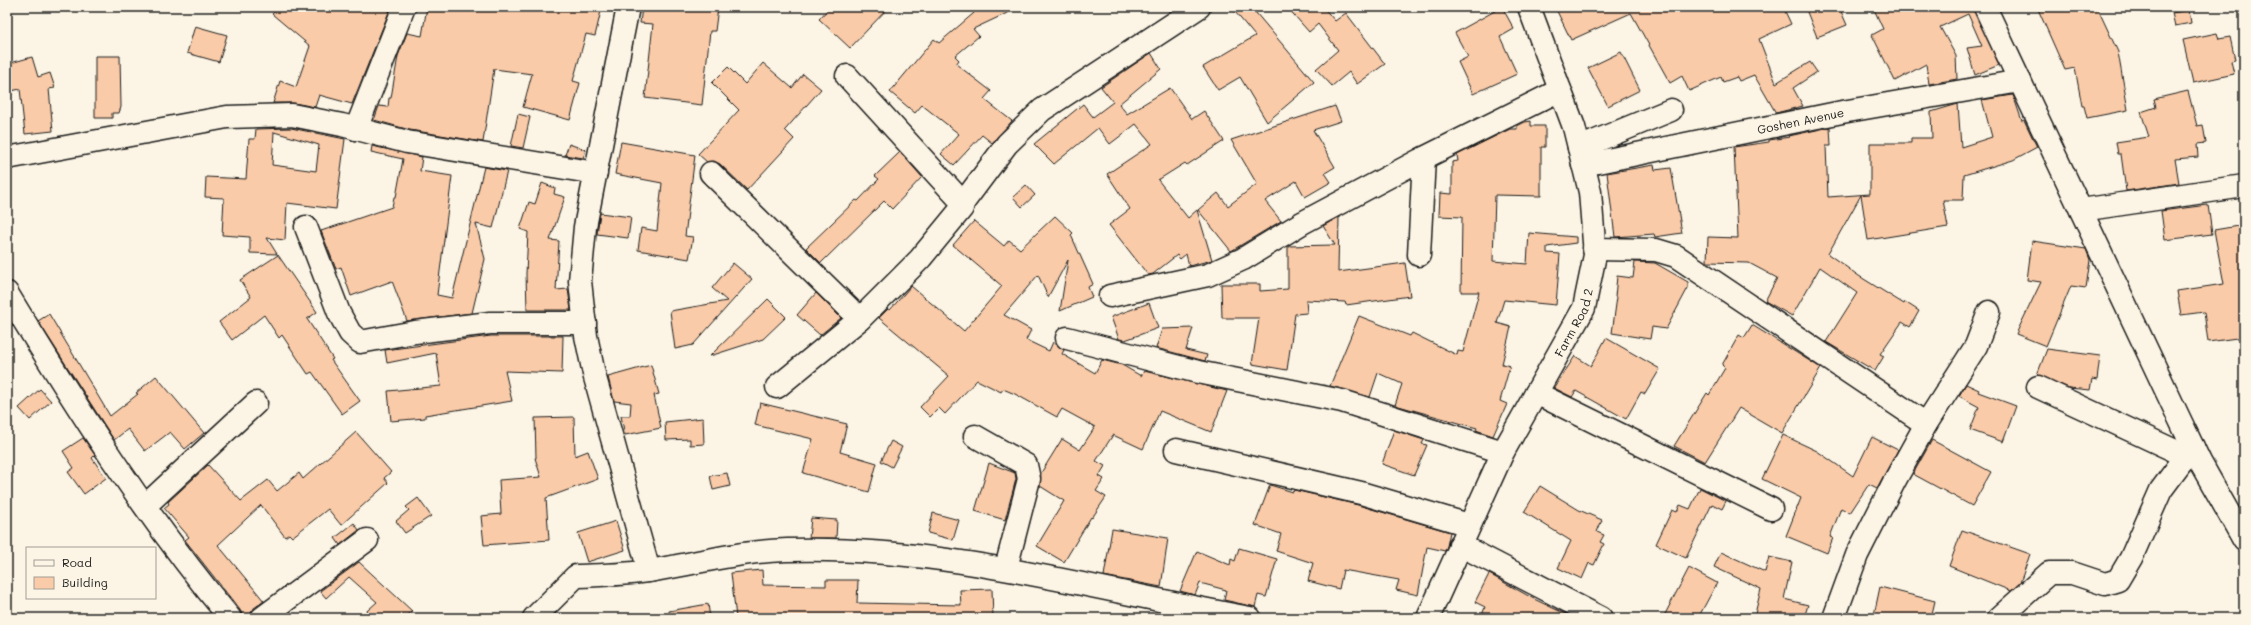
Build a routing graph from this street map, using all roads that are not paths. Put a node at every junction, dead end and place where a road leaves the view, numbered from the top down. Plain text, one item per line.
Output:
1 (404, 7) edge
2 (628, 7) edge
3 (1199, 7) edge
4 (1529, 7) edge
5 (1985, 7) edge
6 (847, 76) dead end
7 (2020, 81) junction
8 (1560, 90) junction
9 (1671, 110) dead end
10 (356, 129) junction
11 (1581, 156) junction
12 (7, 158) edge
13 (1424, 158) junction
14 (596, 173) junction
15 (711, 173) dead end
16 (2244, 186) edge
17 (963, 203) junction
18 (2081, 210) junction
19 (306, 227) dead end
20 (1594, 249) junction
21 (1419, 254) dead end
22 (7, 293) edge
23 (1110, 296) dead end
24 (1989, 312) dead end
25 (860, 319) junction
26 (585, 323) junction
27 (1067, 338) dead end
28 (778, 387) dead end
29 (2038, 387) dead end
30 (1536, 393) junction
31 (256, 403) dead end
32 (1926, 424) junction
33 (975, 436) dead end
34 (1176, 450) dead end
35 (2189, 451) junction
36 (1503, 452) junction
37 (145, 506) junction
38 (1771, 509) dead end
39 (1469, 525) junction
40 (367, 540) dead end
41 (2244, 540) edge
42 (1460, 545) junction
43 (1006, 568) junction
44 (649, 571) junction
45 (230, 618) edge
46 (262, 618) edge
47 (534, 618) edge
48 (1250, 618) edge
49 (1428, 618) edge
50 (1601, 618) edge
51 (1834, 618) edge
52 (1999, 618) edge

1 - 10 street
2 - 14 street
3 - 17 street
4 - 8 street, Farm Road 2
5 - 7 street
6 - 17 street
7 - 11 street, Goshen Avenue
7 - 18 street
8 - 11 street, Farm Road 2
8 - 13 street
9 - 11 street
10 - 12 street
10 - 14 street
11 - 20 street, Farm Road 2
13 - 21 street
13 - 23 street
14 - 26 street
15 - 25 street
16 - 18 street
17 - 25 street
18 - 35 street
19 - 26 street
20 - 30 street, Farm Road 2
20 - 32 street
22 - 37 street
24 - 32 street
25 - 28 street
26 - 44 street
27 - 36 street
29 - 35 street
30 - 36 street, Farm Road 2
30 - 38 street
31 - 37 street
32 - 51 street
33 - 43 street
34 - 39 street
35 - 41 street
35 - 52 street
36 - 39 street, Farm Road 2
37 - 45 street
39 - 42 street, Farm Road 2
40 - 46 street
42 - 49 street, Farm Road 2
42 - 50 street
43 - 44 street
43 - 48 street
44 - 47 street

